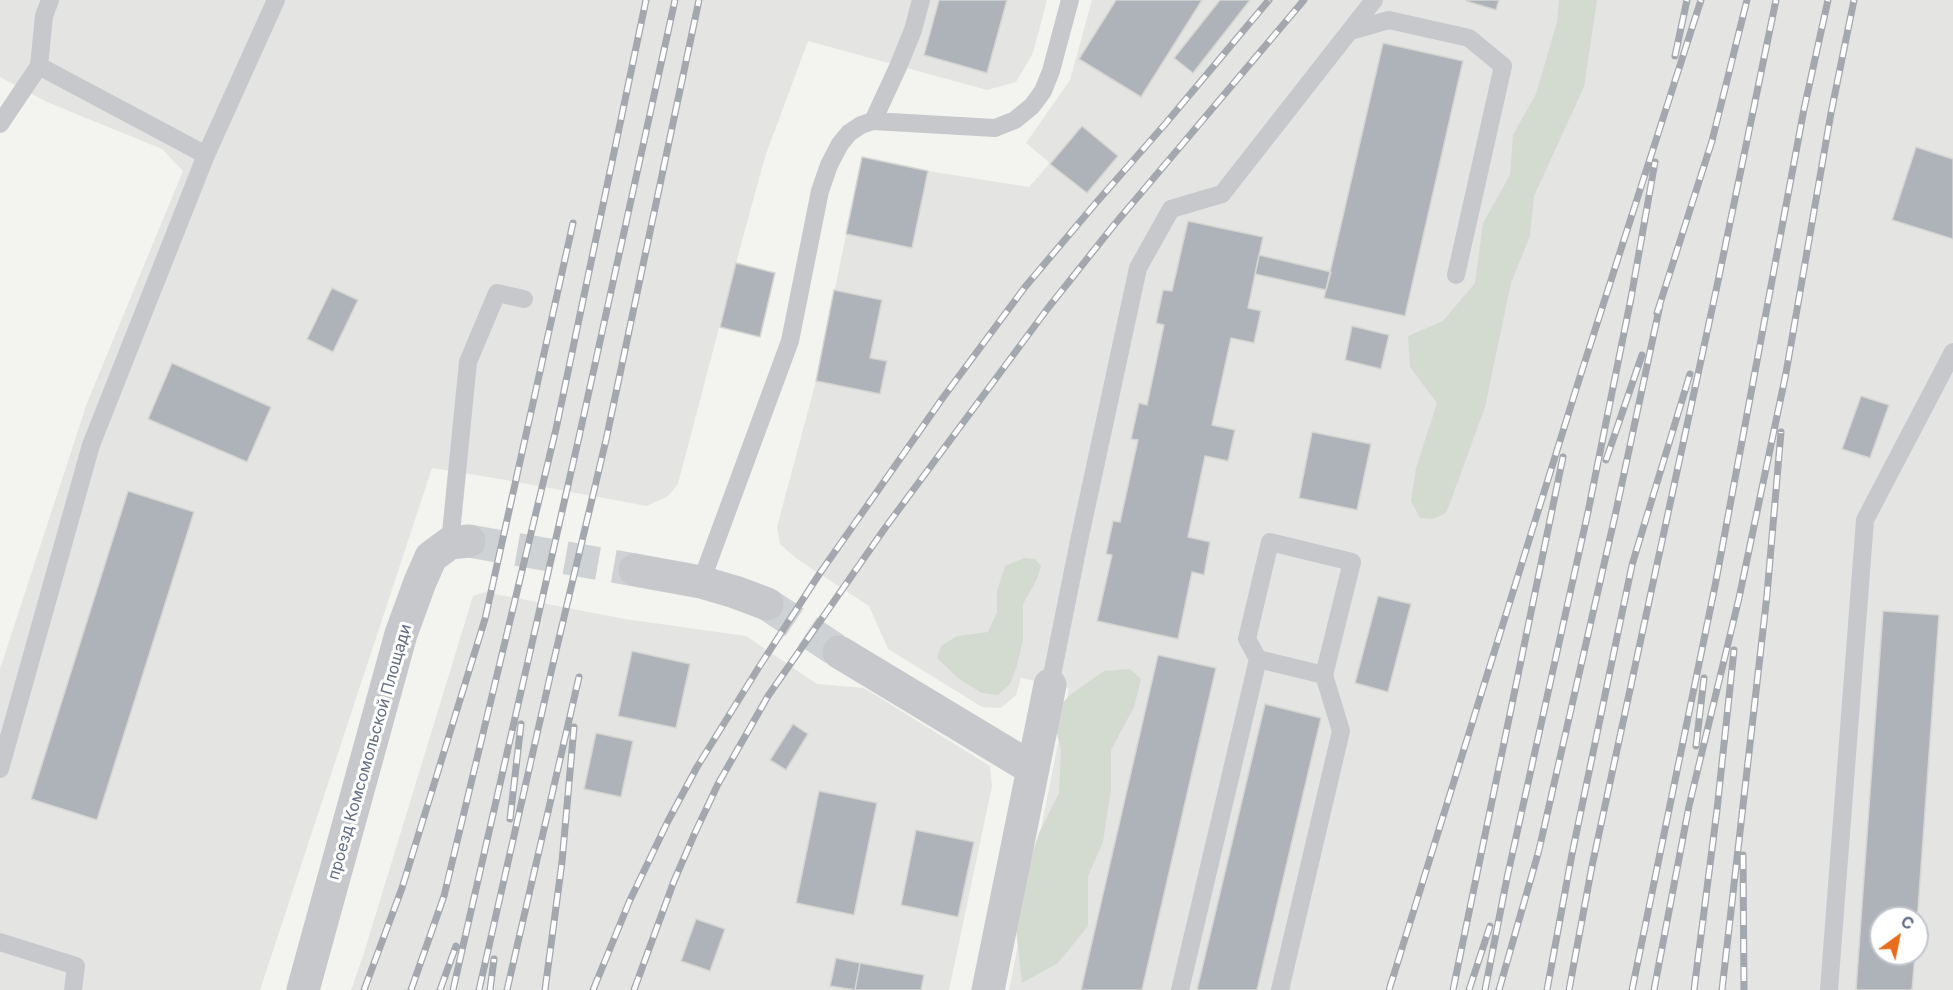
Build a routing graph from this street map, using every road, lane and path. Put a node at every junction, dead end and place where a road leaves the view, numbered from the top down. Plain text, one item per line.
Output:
1 (50, 0) edge
2 (276, 0) edge
3 (921, 0) edge
4 (1070, 0) edge
5 (1374, 0) edge
6 (1350, 31) junction
7 (39, 66) junction
8 (873, 120) junction
9 (0, 124) edge
10 (206, 155) junction
11 (1456, 275) dead end
12 (524, 299) dead end
13 (1953, 352) edge
14 (460, 542) joint
15 (635, 570) tunnel mouth
16 (701, 582) junction
17 (767, 604) tunnel mouth
18 (839, 652) tunnel mouth
19 (1258, 659) junction
20 (1324, 675) junction
21 (1050, 685) joint
22 (0, 769) edge
23 (1033, 769) junction
24 (0, 942) edge
25 (73, 990) edge
26 (303, 990) edge
27 (988, 990) edge
28 (1180, 990) edge
29 (1280, 990) edge
30 (1829, 990) edge

1 - 7 lane
2 - 10 lane
3 - 8 lane
4 - 8 lane
5 - 6 lane
6 - 11 lane
6 - 21 lane
7 - 9 lane
7 - 10 lane
8 - 16 lane
10 - 22 lane
12 - 14 lane
13 - 30 lane
14 - 26 street, проезд Комсомольской Площади
15 - 16 street
16 - 17 street
18 - 23 street
19 - 20 lane
19 - 20 lane
19 - 28 lane
20 - 29 lane
21 - 23 street
23 - 27 street
24 - 25 lane

